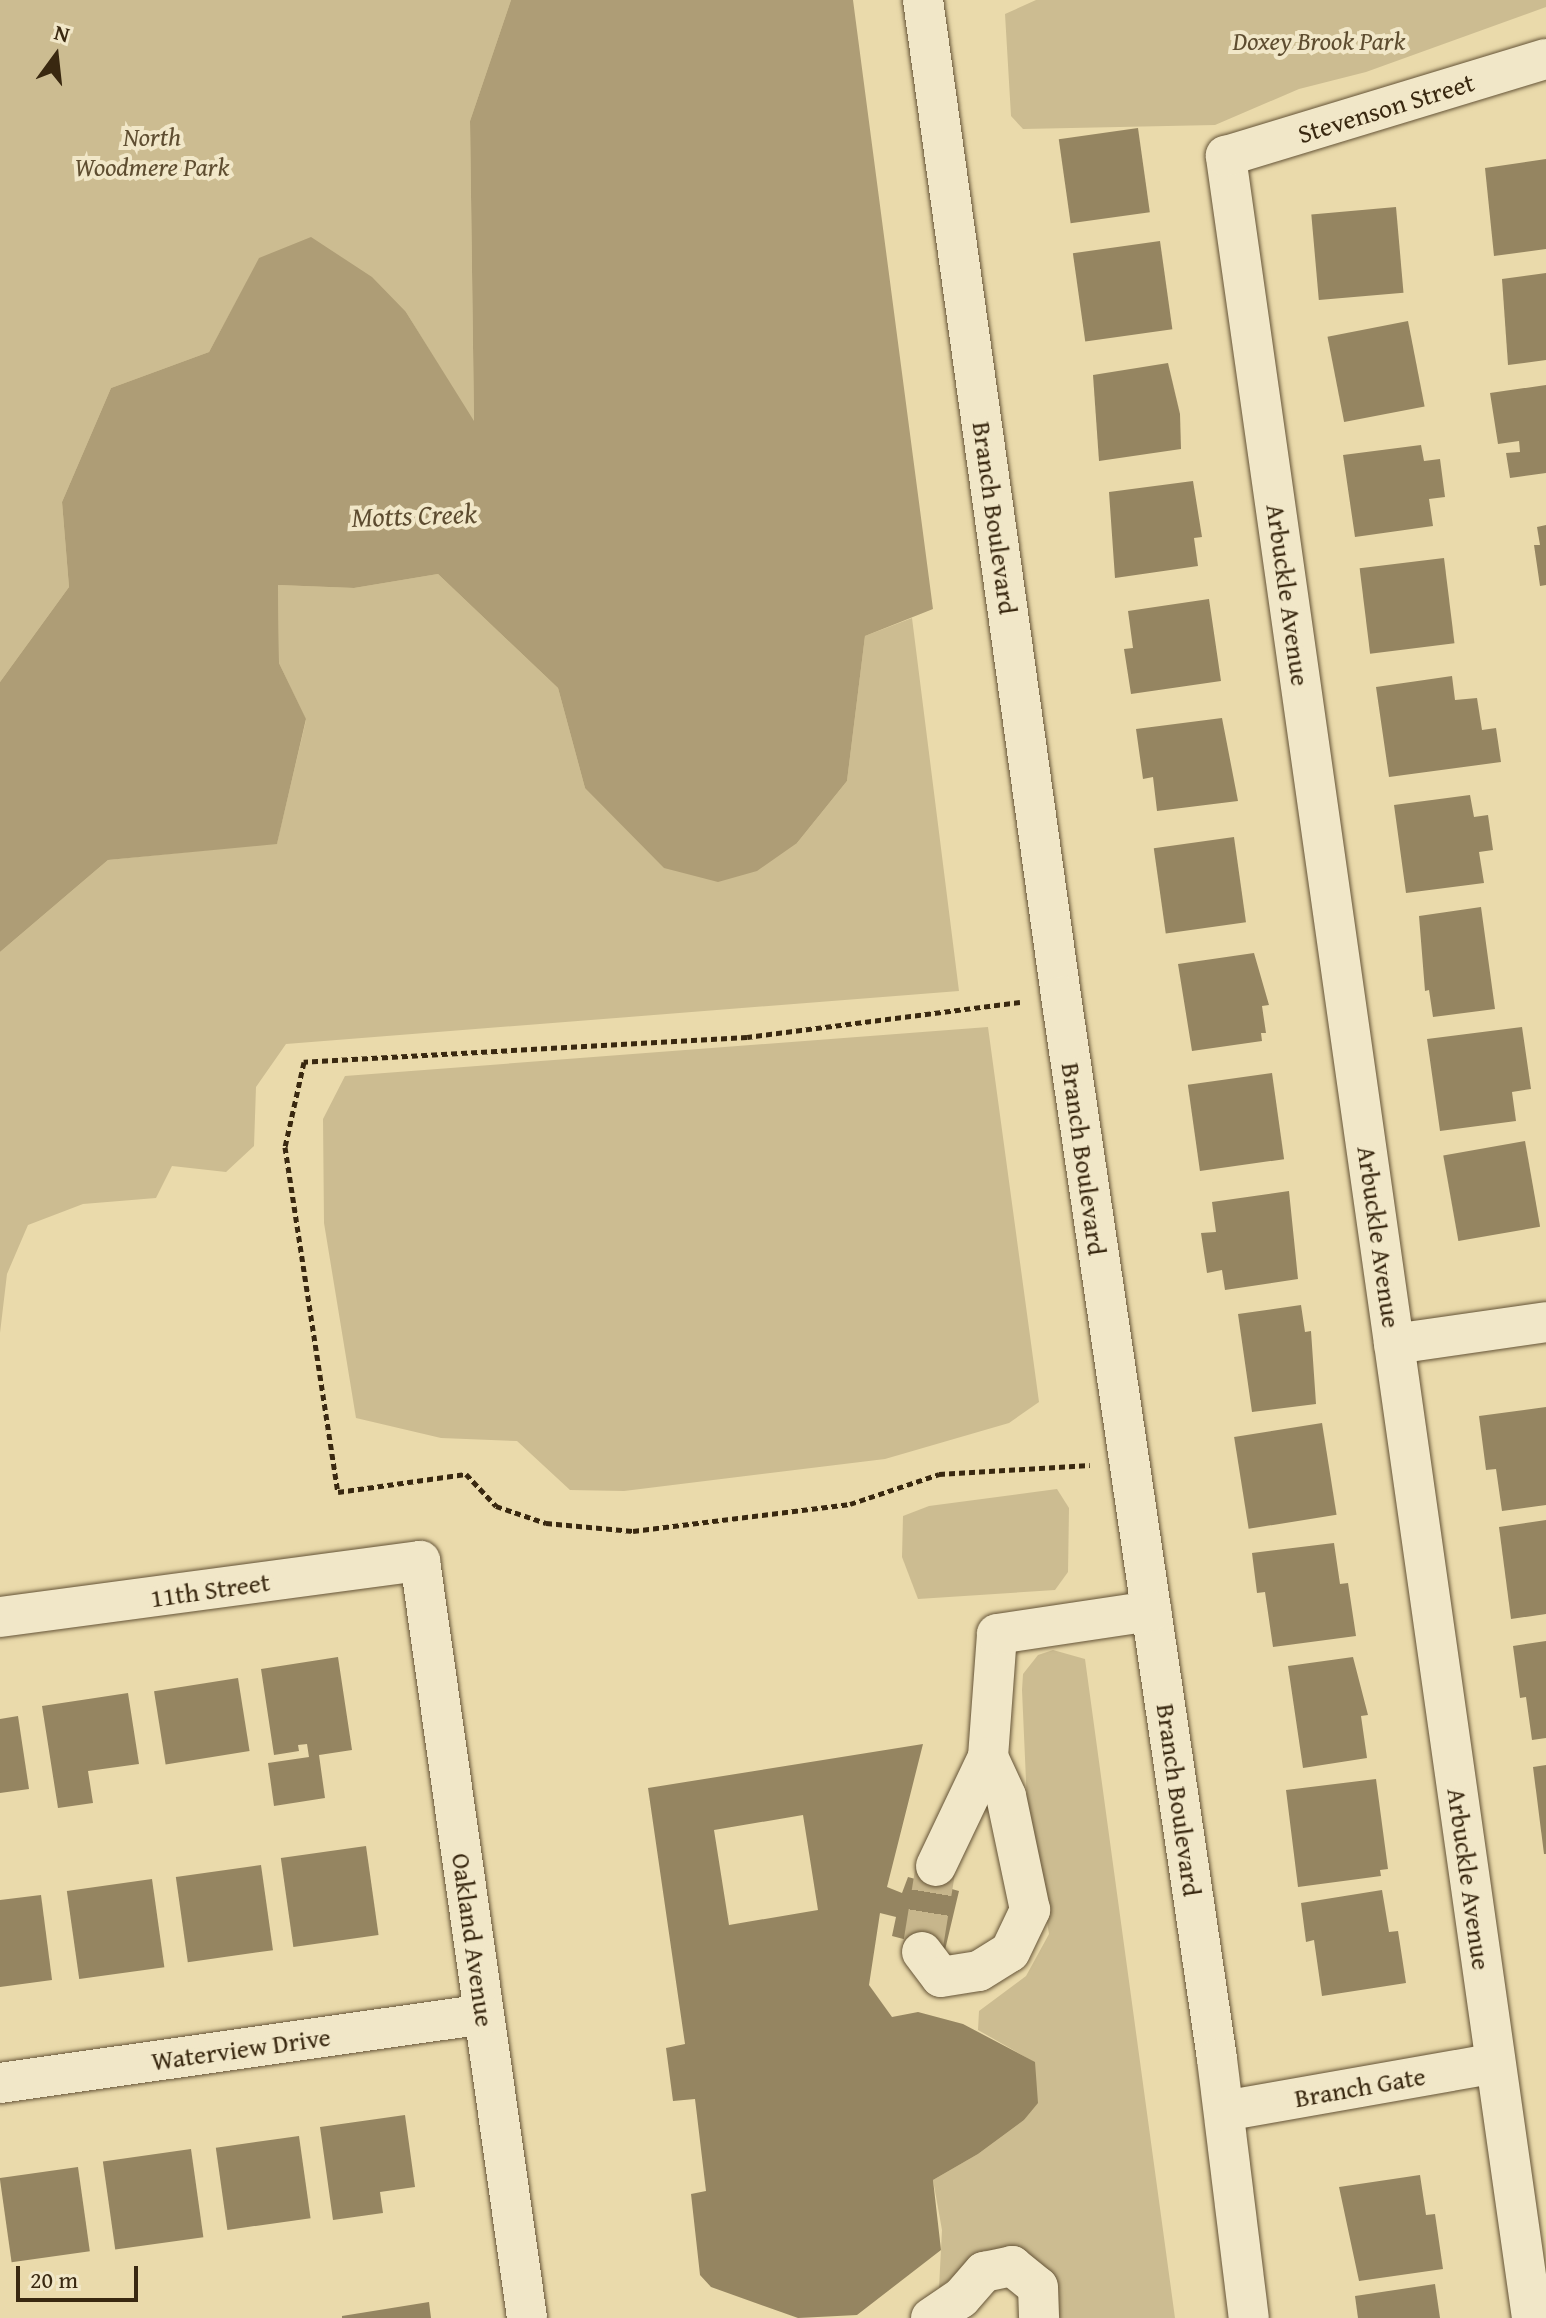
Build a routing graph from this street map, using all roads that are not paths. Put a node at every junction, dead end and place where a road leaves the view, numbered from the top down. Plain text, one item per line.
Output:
1 (923, 0) edge
2 (1546, 59) edge
3 (1226, 156) joint
4 (1546, 1322) edge
5 (1394, 1344) junction
6 (420, 1561) joint
7 (1151, 1611) junction
8 (0, 1617) edge
9 (988, 1757) junction
10 (936, 1866) tunnel mouth
11 (922, 1952) dead end
12 (482, 2014) junction
13 (1495, 2063) junction
14 (0, 2083) edge
15 (1224, 2111) junction
16 (527, 2318) edge
17 (931, 2318) edge
18 (1039, 2318) edge
19 (1249, 2318) edge
20 (1532, 2318) edge

1 - 7 street, Branch Boulevard
2 - 3 street, Stevenson Street
3 - 5 street, Arbuckle Avenue
4 - 5 street
5 - 13 street, Arbuckle Avenue
6 - 8 street, 11th Street
6 - 12 street, Oakland Avenue
7 - 9 street
7 - 15 street, Branch Boulevard
9 - 10 street
9 - 11 street
12 - 14 street, Waterview Drive
12 - 16 street, Oakland Avenue
13 - 15 street, Branch Gate
13 - 20 street, Arbuckle Avenue
15 - 19 street, Branch Boulevard
17 - 18 street

